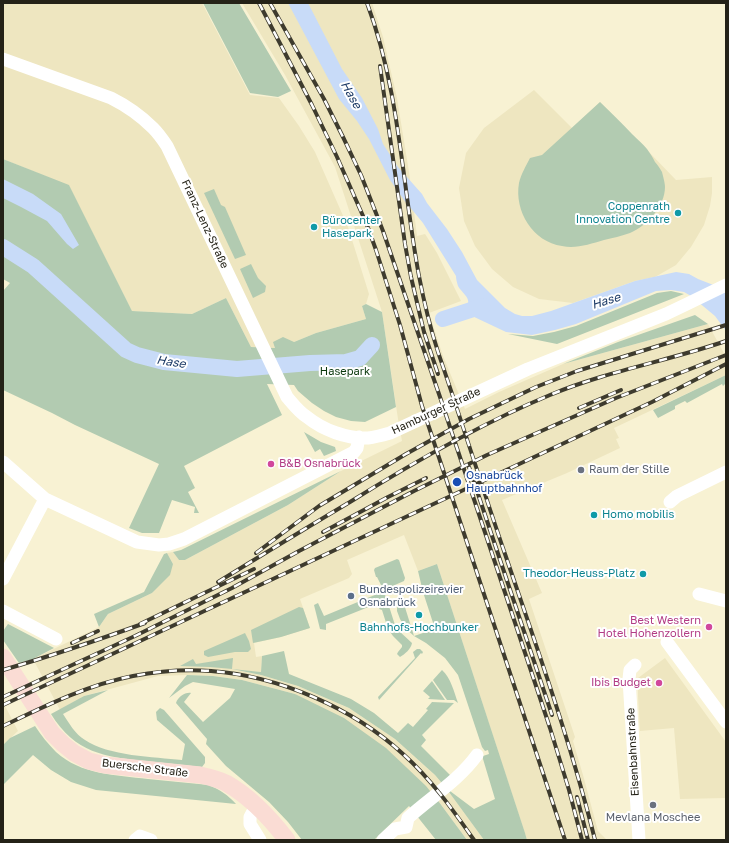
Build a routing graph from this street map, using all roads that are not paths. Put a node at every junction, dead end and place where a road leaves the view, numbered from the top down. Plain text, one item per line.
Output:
1 (3, 59) edge
2 (725, 286) edge
3 (359, 437) junction
4 (3, 462) edge
5 (726, 472) edge
6 (45, 499) junction
7 (674, 499) dead end
8 (3, 579) edge
9 (699, 594) dead end
10 (726, 601) edge
11 (3, 611) edge
12 (56, 639) dead end
13 (667, 642) dead end
14 (3, 657) edge
15 (634, 665) dead end
16 (726, 722) edge
17 (477, 755) dead end
18 (256, 806) junction
19 (135, 840) edge
20 (151, 840) edge
21 (260, 840) edge
22 (287, 840) edge
23 (383, 840) edge
24 (639, 840) edge

1 - 3 street, Franz-Lenz-Straße
2 - 3 street, Hamburger Straße
3 - 6 street
4 - 6 street
5 - 7 street
6 - 8 street
9 - 10 street
11 - 12 street
13 - 16 street
14 - 18 main road, Buersche Straße
15 - 24 street, Eisenbahnstraße
17 - 23 street
18 - 21 street
18 - 22 main road, Buersche Straße
19 - 20 street

